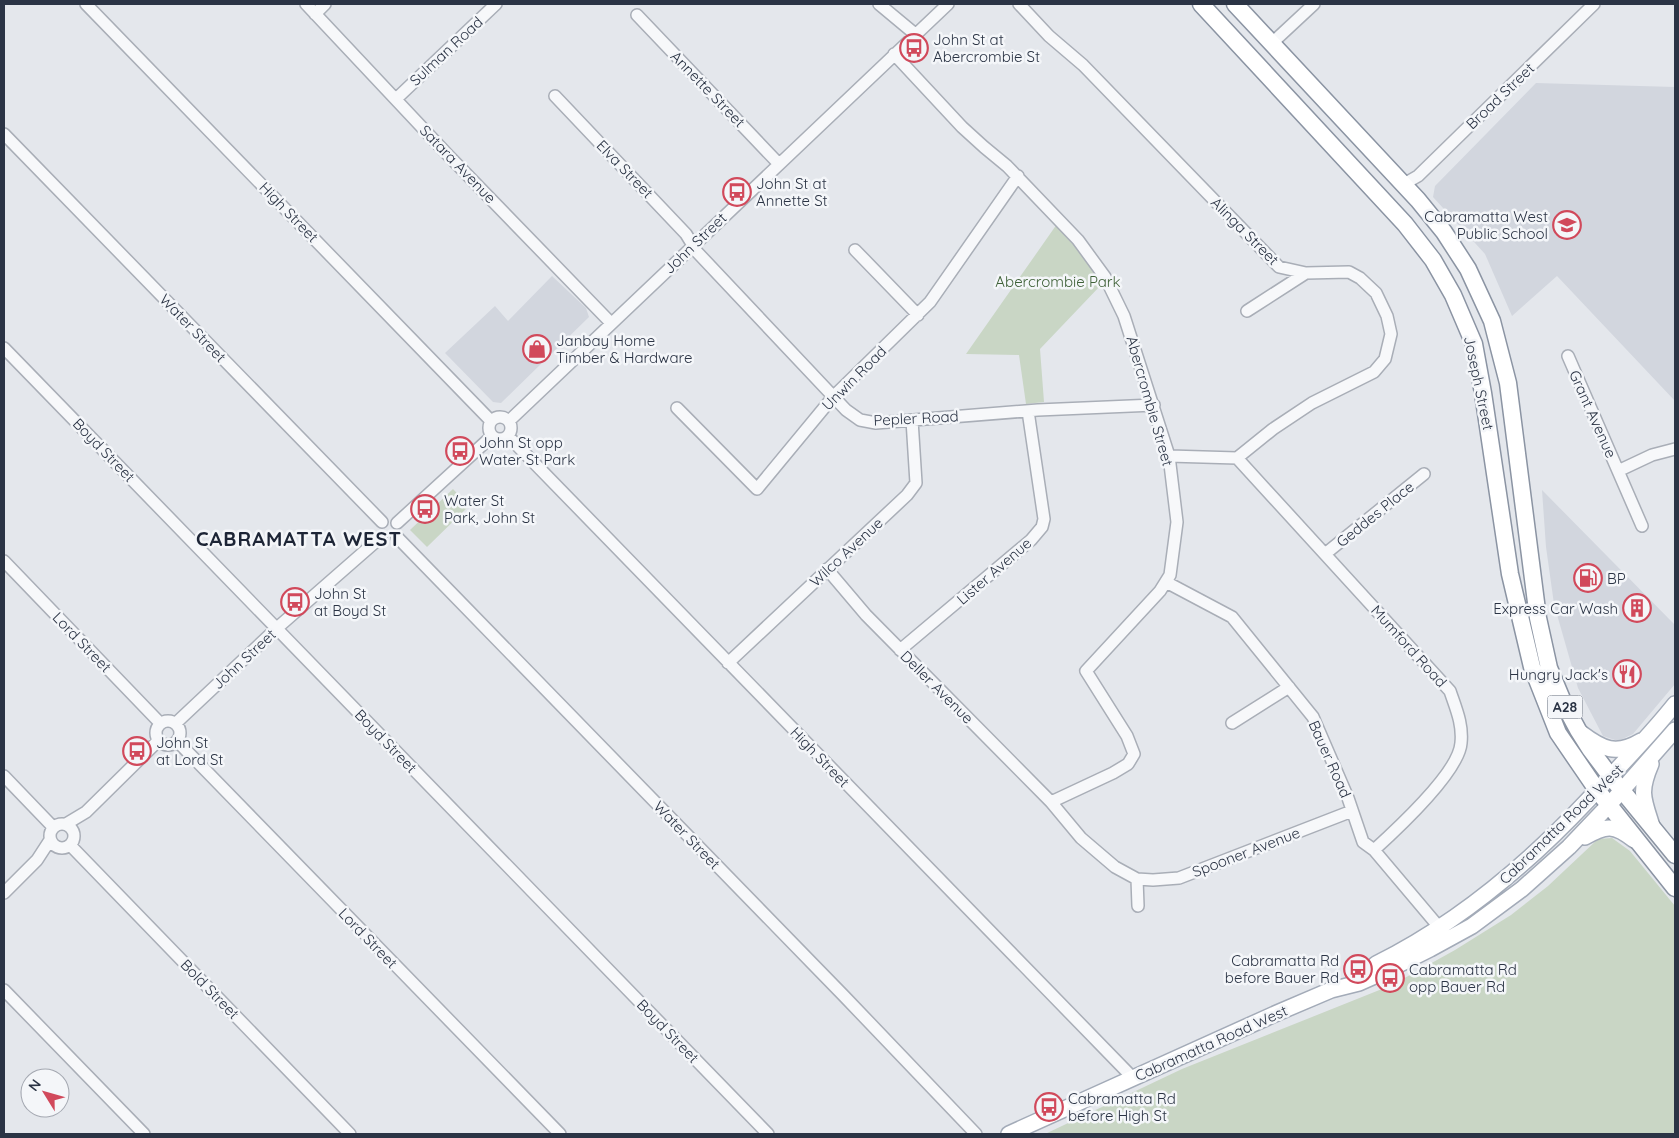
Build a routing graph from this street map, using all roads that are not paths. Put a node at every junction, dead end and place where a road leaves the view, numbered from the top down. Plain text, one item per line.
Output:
1 (86, 4) edge
2 (306, 4) edge
3 (325, 4) edge
4 (496, 4) edge
5 (880, 4) edge
6 (948, 4) edge
7 (1019, 4) edge
8 (1202, 4) edge
9 (1235, 4) edge
10 (1314, 4) edge
11 (1594, 4) edge
12 (315, 14) junction
13 (637, 15) dead end
14 (915, 34) junction
15 (1271, 44) junction
16 (894, 54) junction
17 (554, 96) dead end
18 (396, 99) junction
19 (4, 134) edge
20 (779, 164) junction
21 (1018, 176) junction
22 (1404, 184) junction
23 (692, 245) junction
24 (855, 250) dead end
25 (1306, 273) junction
26 (1247, 312) dead end
27 (918, 315) junction
28 (612, 323) junction
29 (4, 348) edge
30 (1568, 356) dead end
31 (832, 397) junction
32 (1154, 405) junction
33 (677, 408) dead end
34 (1028, 411) junction
35 (912, 420) junction
36 (491, 421) junction
37 (508, 422) junction
38 (508, 436) junction
39 (491, 437) junction
40 (1675, 449) edge
41 (1170, 456) junction
42 (1237, 458) junction
43 (1618, 471) junction
44 (1424, 474) dead end
45 (382, 522) junction
46 (397, 523) junction
47 (1642, 526) dead end
48 (380, 537) junction
49 (397, 537) junction
50 (1325, 554) junction
51 (4, 561) edge
52 (827, 569) junction
53 (1166, 582) junction
54 (277, 628) junction
55 (900, 650) junction
56 (728, 663) junction
57 (1289, 687) junction
58 (1675, 704) edge
59 (160, 723) junction
60 (176, 723) junction
61 (1232, 723) dead end
62 (1578, 730) junction
63 (1675, 730) edge
64 (1650, 735) junction
65 (158, 741) junction
66 (178, 741) junction
67 (1657, 751) junction
68 (4, 776) edge
69 (1610, 776) junction
70 (1597, 790) junction
71 (1622, 790) junction
72 (1051, 802) junction
73 (1609, 805) junction
74 (1352, 811) junction
75 (53, 827) junction
76 (1652, 827) junction
77 (70, 828) junction
78 (60, 844) junction
79 (1569, 847) junction
80 (1645, 848) junction
81 (1374, 850) junction
82 (1675, 855) edge
83 (1136, 880) junction
84 (1675, 888) edge
85 (4, 893) edge
86 (1138, 906) dead end
87 (1444, 933) junction
88 (4, 990) edge
89 (1133, 1078) junction
90 (144, 1134) edge
91 (350, 1134) edge
92 (560, 1134) edge
93 (768, 1134) edge
94 (976, 1134) edge
95 (1008, 1134) edge

1 - 36 street, High Street
2 - 12 street, Satara Avenue
3 - 12 street
4 - 18 street, Sulman Road
5 - 14 street
6 - 14 street, John Street
7 - 25 street, Alinga Street
8 - 70 highway, Joseph Street / A28
9 - 15 highway, Joseph Street / A28
10 - 15 street
11 - 22 street, Broad Street
12 - 18 street, Satara Avenue
13 - 20 street, Annette Street
14 - 16 street, John Street
15 - 22 highway, Joseph Street / A28
16 - 20 street, John Street
16 - 21 street, Abercrombie Street
17 - 23 street, Elva Street
18 - 28 street, Satara Avenue
19 - 45 street, Water Street
20 - 23 street, John Street
21 - 27 street, Unwin Road
21 - 32 street, Abercrombie Street
22 - 62 highway, Joseph Street / A28
23 - 28 street, John Street
23 - 31 street, Pepler Road
24 - 27 street
25 - 26 street
25 - 42 street, Alinga Street
27 - 31 street, Unwin Road
28 - 37 street, John Street
29 - 54 street, Boyd Street
30 - 43 street, Grant Avenue
31 - 33 street, Unwin Road
31 - 35 street, Pepler Road
32 - 34 street, Pepler Road
32 - 41 street, Abercrombie Street
34 - 35 street, Pepler Road
34 - 55 street, Lister Avenue
35 - 52 street, Wilco Avenue
36 - 37 street
36 - 39 street
37 - 38 street
38 - 39 street
38 - 56 street, High Street
39 - 46 street
40 - 43 street, Grant Avenue
41 - 42 street
41 - 53 street, Abercrombie Street
42 - 50 street, Mumford Road
43 - 47 street, Grant Avenue
44 - 50 street, Geddes Place
45 - 46 street
45 - 48 street
46 - 49 street
48 - 49 street
48 - 54 street, John Street
49 - 94 street, Water Street
50 - 81 street, Mumford Road
51 - 59 street, Lord Street
52 - 55 street, Deller Avenue
52 - 56 street, Wilco Avenue
53 - 57 street, Bauer Road
53 - 72 street, Abercrombie Street
54 - 60 street, John Street
54 - 93 street, Boyd Street
55 - 72 street, Deller Avenue
56 - 89 street, High Street
57 - 61 street
57 - 74 street, Bauer Road
58 - 64 main road, Cabramatta Road West
59 - 60 street
59 - 65 street
60 - 66 street
62 - 64 main road
62 - 69 highway, Joseph Street / A28
63 - 67 main road, Cabramatta Road West
64 - 69 main road, Cabramatta Road West
65 - 66 street
65 - 77 street
66 - 92 street, Lord Street
67 - 71 main road, Cabramatta Road West
67 - 76 main road
68 - 75 street
69 - 70 main road, Cabramatta Road West
69 - 71 highway, Joseph Street / A28
70 - 73 highway, Joseph Street / A28
70 - 87 main road, Cabramatta Road West
71 - 73 main road, Cabramatta Road West
71 - 76 highway, A28
72 - 83 street
73 - 79 main road, Cabramatta Road West
73 - 80 highway, A28
74 - 81 street, Bauer Road
74 - 83 street, Spooner Avenue
75 - 77 street
75 - 78 street
76 - 82 highway, A28
77 - 78 street
78 - 85 street
78 - 91 street, Bold Street
79 - 80 main road
79 - 87 main road, Cabramatta Road West
80 - 84 highway, A28
81 - 87 street, Bauer Road
83 - 86 street
87 - 89 main road, Cabramatta Road West
88 - 90 street
89 - 95 main road, Cabramatta Road West

